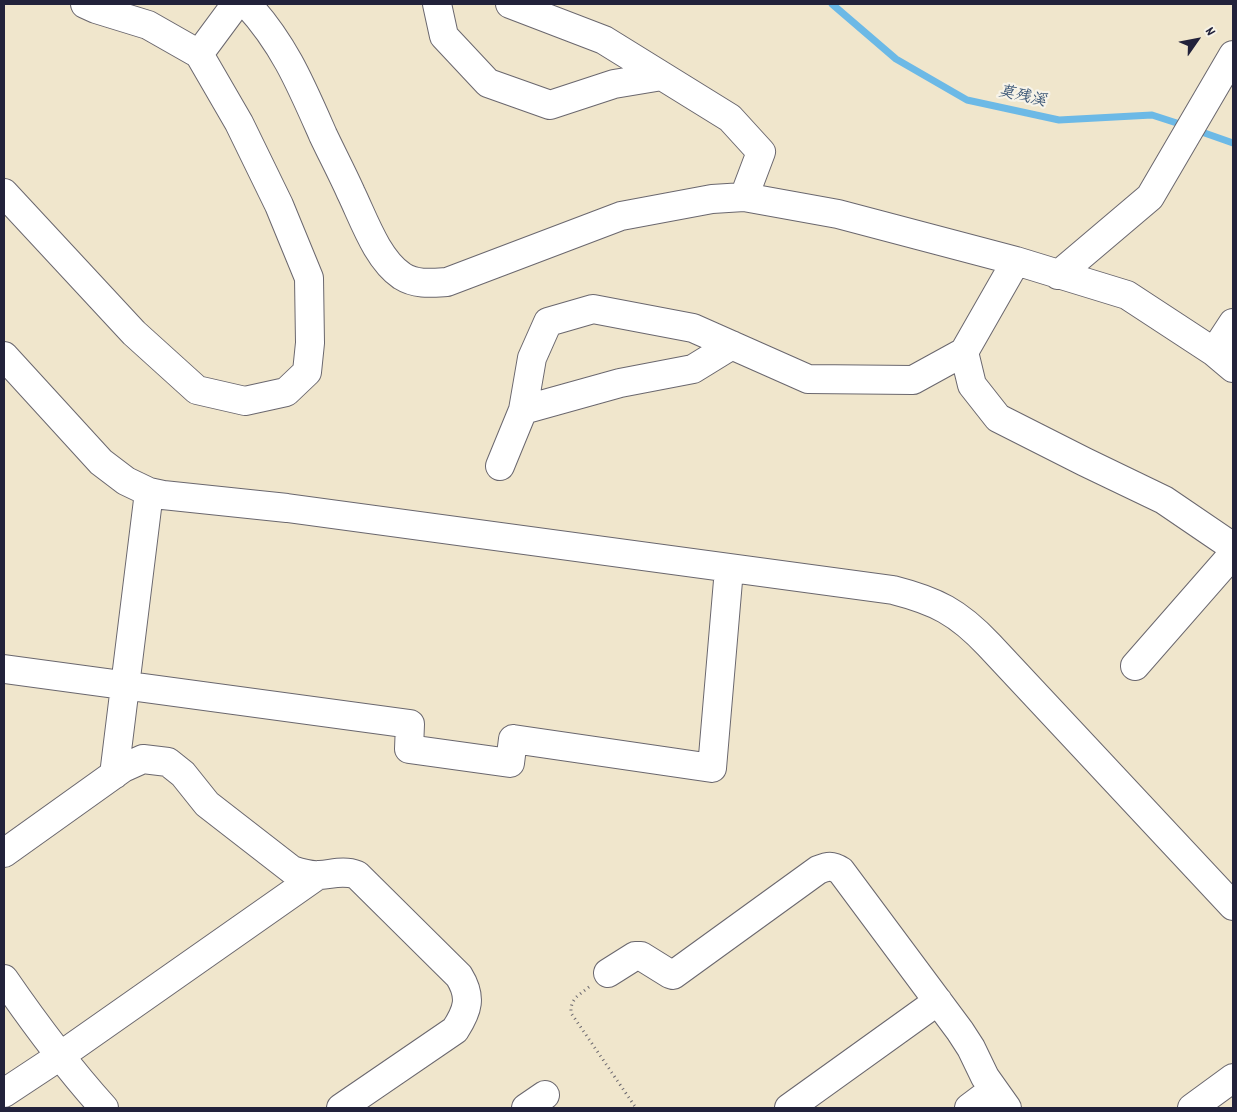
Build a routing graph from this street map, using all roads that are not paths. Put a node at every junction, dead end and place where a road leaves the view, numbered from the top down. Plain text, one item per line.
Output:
1 (85, 4) edge
2 (236, 4) edge
3 (247, 4) edge
4 (436, 4) edge
5 (510, 4) edge
6 (199, 54) junction
7 (1233, 55) edge
8 (662, 76) junction
9 (4, 193) edge
10 (744, 197) junction
11 (1016, 261) junction
12 (1058, 275) junction
13 (1233, 323) edge
14 (732, 345) junction
15 (964, 352) junction
16 (4, 356) edge
17 (1224, 360) edge
18 (523, 410) junction
19 (500, 466) dead end
20 (150, 492) junction
21 (1233, 547) edge
22 (1233, 554) edge
23 (729, 568) junction
24 (1134, 666) dead end
25 (4, 669) edge
26 (126, 686) junction
27 (114, 775) junction
28 (4, 853) edge
29 (318, 875) junction
30 (1233, 906) edge
31 (608, 974) road end
32 (4, 979) edge
33 (938, 1001) junction
34 (60, 1056) junction
35 (1232, 1081) edge
36 (4, 1094) edge
37 (1000, 1099) edge
38 (104, 1108) edge
39 (341, 1108) edge
40 (788, 1108) edge
41 (969, 1108) edge
42 (1192, 1108) edge

1 - 6 street
2 - 6 street
3 - 10 street
4 - 8 street
5 - 8 street
6 - 9 street
7 - 12 street
8 - 10 street
10 - 11 street
11 - 12 street
11 - 15 street
12 - 17 street
13 - 17 street
14 - 15 street
14 - 18 street
14 - 18 street
15 - 21 street
16 - 20 street
18 - 19 street
20 - 23 street
20 - 26 street
22 - 24 street
23 - 26 street
23 - 30 street
25 - 26 street
26 - 27 street
27 - 28 street
27 - 29 street
29 - 34 street
29 - 39 street
31 - 33 street
32 - 34 street
33 - 37 street
33 - 40 street
34 - 36 street
34 - 38 street
35 - 42 street
37 - 41 street

